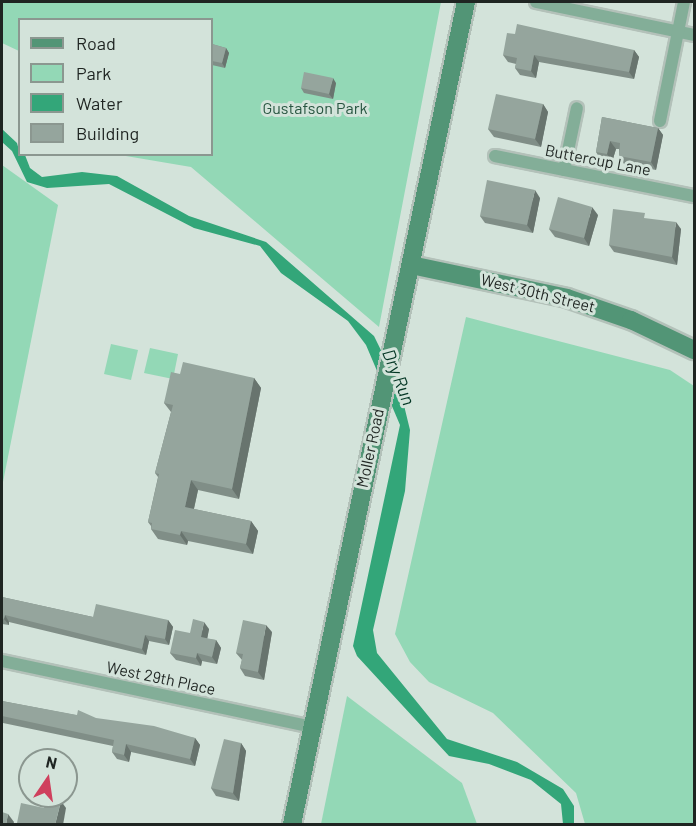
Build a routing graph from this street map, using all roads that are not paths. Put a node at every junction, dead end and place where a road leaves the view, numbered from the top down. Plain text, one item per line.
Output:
1 (466, 2) edge
2 (536, 2) edge
3 (684, 2) edge
4 (678, 32) junction
5 (694, 35) edge
6 (577, 108) dead end
7 (660, 121) dead end
8 (495, 156) dead end
9 (564, 170) junction
10 (694, 196) edge
11 (411, 265) junction
12 (694, 350) edge
13 (2, 661) edge
14 (313, 727) junction
15 (292, 825) edge

1 - 11 street, Moller Road
2 - 4 street
3 - 4 street
4 - 5 street
4 - 7 street
6 - 9 street
8 - 9 street, Buttercup Lane
9 - 10 street, Buttercup Lane
11 - 12 street, West 30th Street
11 - 14 street, Moller Road
13 - 14 street, West 29th Place
14 - 15 street, Moller Road

